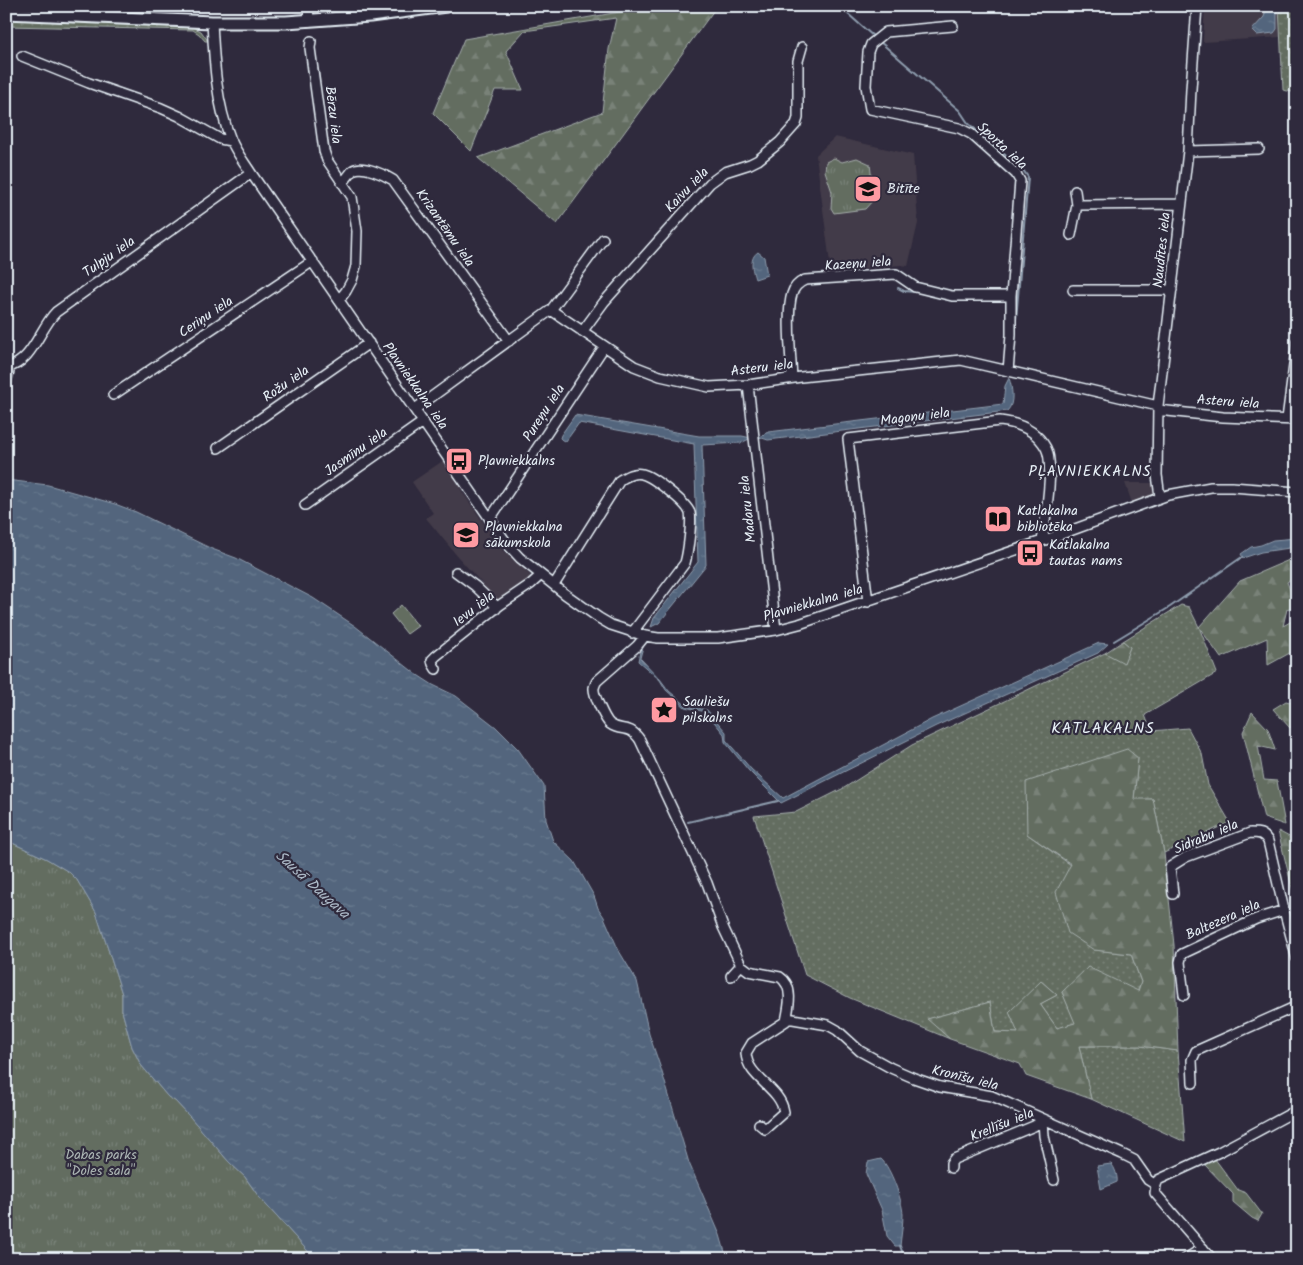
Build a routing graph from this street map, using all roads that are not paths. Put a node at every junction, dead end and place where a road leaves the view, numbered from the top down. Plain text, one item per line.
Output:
1 (308, 6) edge
2 (446, 6) edge
3 (1198, 6) edge
4 (89, 12) edge
5 (6, 13) edge
6 (309, 21) junction
7 (212, 22) junction
8 (953, 26) dead end
9 (310, 41) dead end
10 (802, 47) dead end
11 (22, 56) dead end
12 (231, 141) junction
13 (1259, 149) dead end
14 (1188, 151) junction
15 (251, 173) junction
16 (342, 183) junction
17 (1075, 191) dead end
18 (1181, 204) junction
19 (1077, 205) junction
20 (1071, 235) dead end
21 (603, 239) dead end
22 (312, 260) junction
23 (1072, 290) dead end
24 (1172, 290) junction
25 (1011, 296) junction
26 (338, 300) junction
27 (551, 310) junction
28 (582, 332) junction
29 (508, 341) junction
30 (1297, 342) edge
31 (369, 343) junction
32 (604, 347) junction
33 (8, 367) edge
34 (1008, 371) junction
35 (792, 378) junction
36 (6, 383) edge
37 (748, 385) junction
38 (113, 395) dead end
39 (1158, 408) junction
40 (415, 409) junction
41 (1287, 419) junction
42 (1297, 420) edge
43 (423, 422) junction
44 (218, 448) dead end
45 (1297, 492) edge
46 (1160, 497) junction
47 (305, 505) dead end
48 (489, 518) junction
49 (1042, 541) junction
50 (456, 572) dead end
51 (541, 575) junction
52 (554, 586) junction
53 (868, 602) junction
54 (496, 609) junction
55 (776, 630) junction
56 (632, 633) junction
57 (645, 636) junction
58 (436, 669) dead end
59 (1173, 894) dead end
60 (1284, 910) junction
61 (1297, 959) edge
62 (741, 965) junction
63 (731, 976) dead end
64 (1184, 995) dead end
65 (1297, 1006) edge
66 (787, 1018) junction
67 (1194, 1083) dead end
68 (1297, 1110) edge
69 (1043, 1120) junction
70 (759, 1124) dead end
71 (950, 1168) dead end
72 (1054, 1180) dead end
73 (1156, 1185) junction
74 (1203, 1248) junction
75 (1185, 1259) edge
76 (1212, 1259) edge

1 - 6 street
2 - 6 main road
3 - 14 street, Naudītes iela
4 - 5 main road
4 - 7 main road
6 - 7 main road
7 - 12 street, Pļavniekkalna iela
8 - 25 street, Sporta iela
9 - 16 street, Bērzu iela
10 - 28 street, Kaivu iela
11 - 12 street
12 - 15 street, Pļavniekkalna iela
13 - 14 street
14 - 18 street, Naudītes iela
15 - 22 street, Pļavniekkalna iela
15 - 33 street, Tulpju iela
16 - 26 street, Bērzu iela
16 - 29 street, Krizantēmu iela
17 - 19 street
18 - 19 street
18 - 24 street, Naudītes iela
19 - 20 street
21 - 27 street
22 - 26 street, Pļavniekkalna iela
22 - 38 street, Ceriņu iela
23 - 24 street
24 - 39 street, Naudītes iela
25 - 34 street, Sporta iela
25 - 35 street, Kazeņu iela
26 - 31 street, Pļavniekkalna iela
27 - 28 street, Asteru iela
27 - 29 street
28 - 32 street, Asteru iela
29 - 40 street
30 - 41 street
31 - 40 street, Pļavniekkalna iela
31 - 44 street, Rožu iela
32 - 37 street, Asteru iela
32 - 48 street, Pureņu iela
33 - 36 street, Tulpju iela
34 - 35 street, Asteru iela
34 - 39 street, Asteru iela
35 - 37 street, Asteru iela
37 - 55 street, Madaru iela
39 - 41 street, Asteru iela
39 - 46 street, Naudītes iela
40 - 43 street, Pļavniekkalna iela
41 - 42 street, Asteru iela
43 - 47 street, Jasmīnu iela
43 - 48 street, Pļavniekkalna iela
45 - 46 street, Pļavniekkalna iela
46 - 49 street, Pļavniekkalna iela
48 - 51 street, Pļavniekkalna iela
49 - 53 street, Pļavniekkalna iela
49 - 53 street, Magoņu iela
50 - 54 street
51 - 52 street, Pļavniekkalna iela
51 - 54 street, Ievu iela
52 - 56 street, Pļavniekkalna iela
52 - 56 street
53 - 55 street, Pļavniekkalna iela
54 - 58 street, Ievu iela
55 - 57 street, Pļavniekkalna iela
56 - 57 street, Pļavniekkalna iela
57 - 62 street
59 - 60 street, Sidrabu iela
60 - 61 street
60 - 64 street, Baltezera iela
62 - 63 street
62 - 66 street
65 - 67 street
66 - 69 street, Kronīšu iela
66 - 70 street
68 - 73 street
69 - 71 street, Krellīšu iela
69 - 72 street, Krellīšu iela
69 - 73 street, Kronīšu iela
73 - 74 street, Kronīšu iela
74 - 75 street
74 - 76 street, Kronīšu iela

